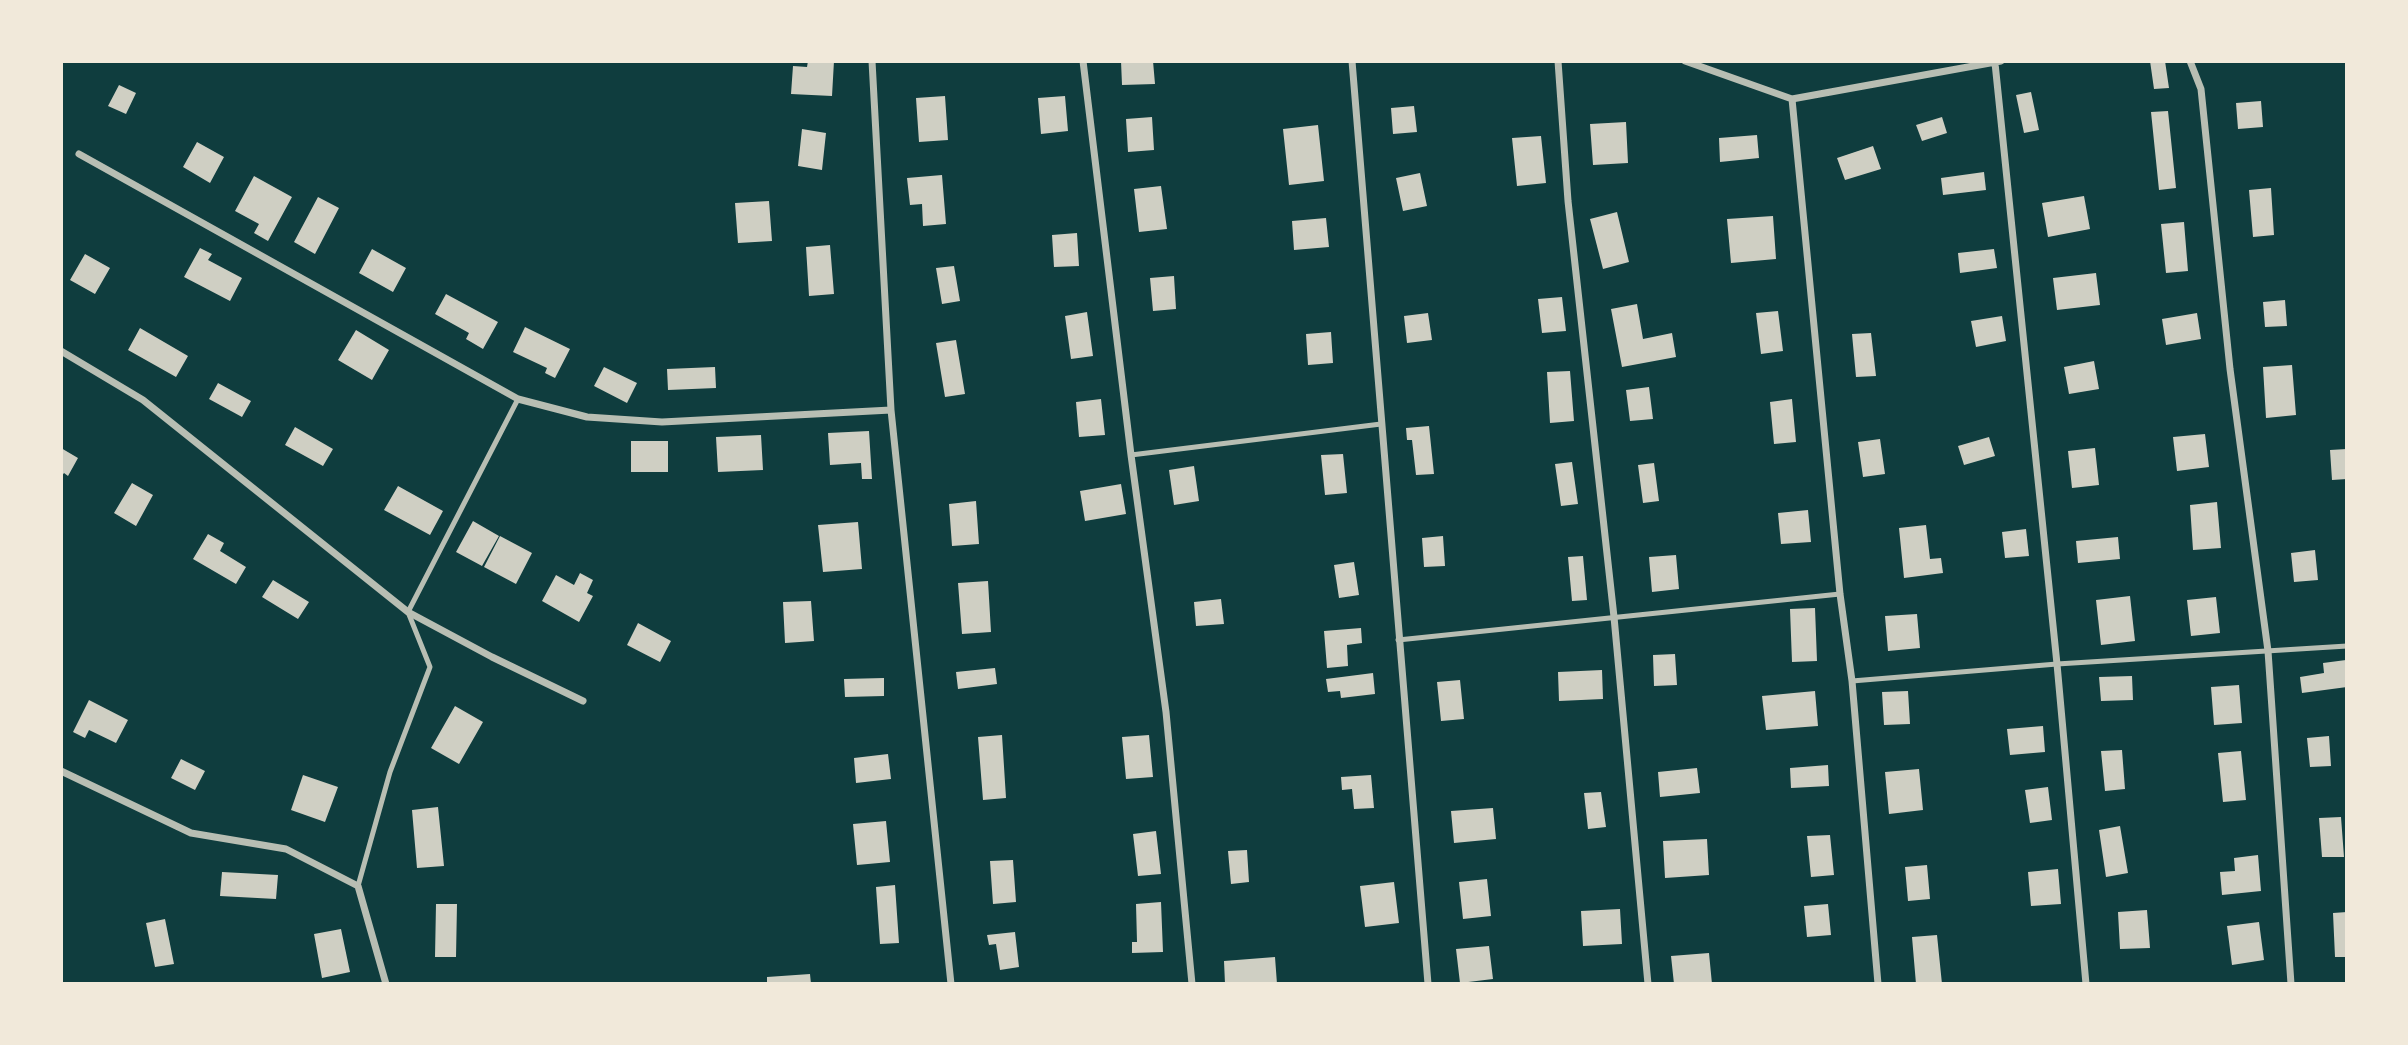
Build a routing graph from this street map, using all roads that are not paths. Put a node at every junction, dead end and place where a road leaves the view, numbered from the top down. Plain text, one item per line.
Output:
1 (872, 61) edge
2 (1083, 61) edge
3 (1352, 61) edge
4 (1558, 61) edge
5 (1685, 61) edge
6 (2190, 61) edge
7 (1998, 62) edge
8 (1791, 99) junction
9 (79, 154) dead end
10 (61, 351) edge
11 (518, 400) junction
12 (891, 410) junction
13 (1381, 424) junction
14 (1131, 455) junction
15 (1840, 594) junction
16 (408, 612) junction
17 (1614, 617) junction
18 (1398, 640) junction
19 (2347, 646) edge
20 (2268, 651) junction
21 (2057, 664) junction
22 (1852, 681) junction
23 (583, 701) dead end
24 (61, 772) edge
25 (358, 886) junction
26 (386, 984) edge
27 (951, 984) edge
28 (1192, 984) edge
29 (1428, 984) edge
30 (1648, 984) edge
31 (1878, 984) edge
32 (2086, 984) edge
33 (2291, 984) edge

1 - 12 street
2 - 14 street
3 - 13 street
4 - 17 street
5 - 8 street
6 - 20 street
7 - 8 street
7 - 21 street
8 - 15 street
9 - 11 street
10 - 16 street
11 - 12 street
11 - 16 lane
12 - 27 street
13 - 14 lane
13 - 18 street
14 - 28 street
15 - 17 lane
15 - 22 street
16 - 23 street
16 - 25 lane
17 - 18 lane
17 - 30 street
18 - 29 street
19 - 20 lane
20 - 21 lane
20 - 33 street
21 - 22 lane
21 - 32 street
22 - 31 street
24 - 25 street
25 - 26 street

